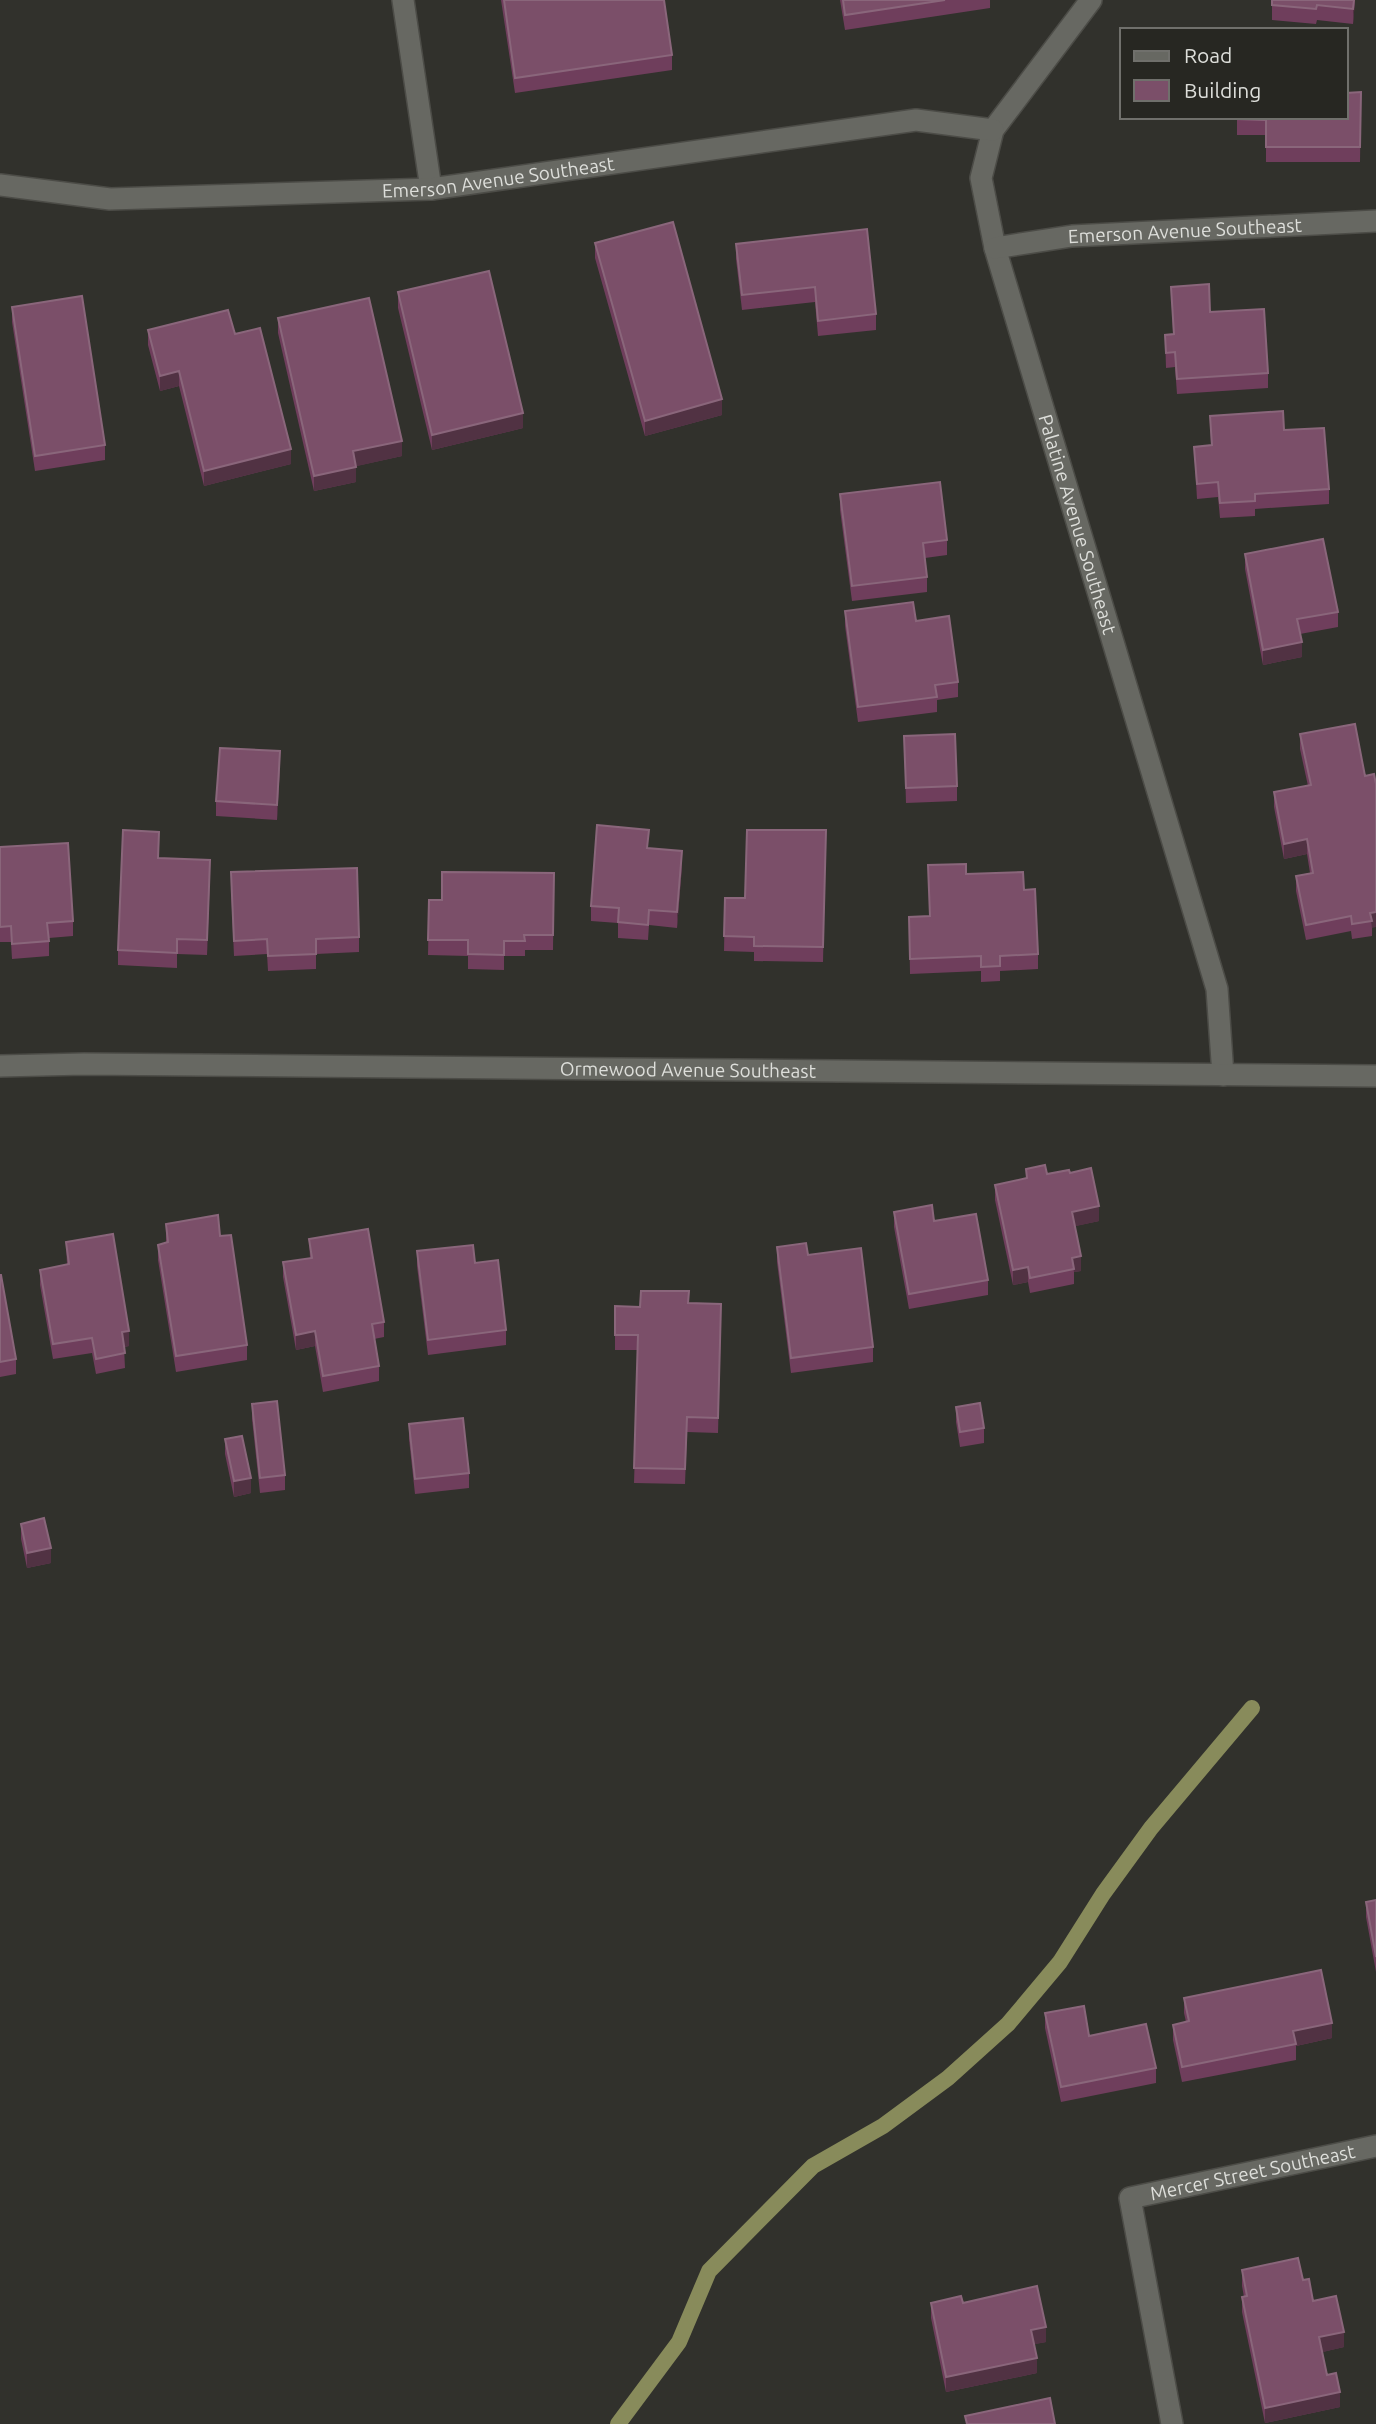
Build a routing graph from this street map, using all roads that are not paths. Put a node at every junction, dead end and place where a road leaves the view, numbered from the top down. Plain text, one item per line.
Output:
1 (403, 0) edge
2 (1091, 0) edge
3 (993, 130) junction
4 (0, 185) edge
5 (432, 189) junction
6 (1376, 221) edge
7 (995, 248) junction
8 (0, 1066) edge
9 (1223, 1074) junction
10 (1376, 1076) edge
11 (1376, 2146) edge
12 (1172, 2424) edge

1 - 5 street
2 - 3 street, Palatine Avenue Southeast
3 - 5 street, Emerson Avenue Southeast
3 - 7 street, Palatine Avenue Southeast
4 - 5 street, Emerson Avenue Southeast
6 - 7 street, Emerson Avenue Southeast
7 - 9 street, Palatine Avenue Southeast
8 - 9 street, Ormewood Avenue Southeast
9 - 10 street, Ormewood Avenue Southeast
11 - 12 street, Mercer Street Southeast

